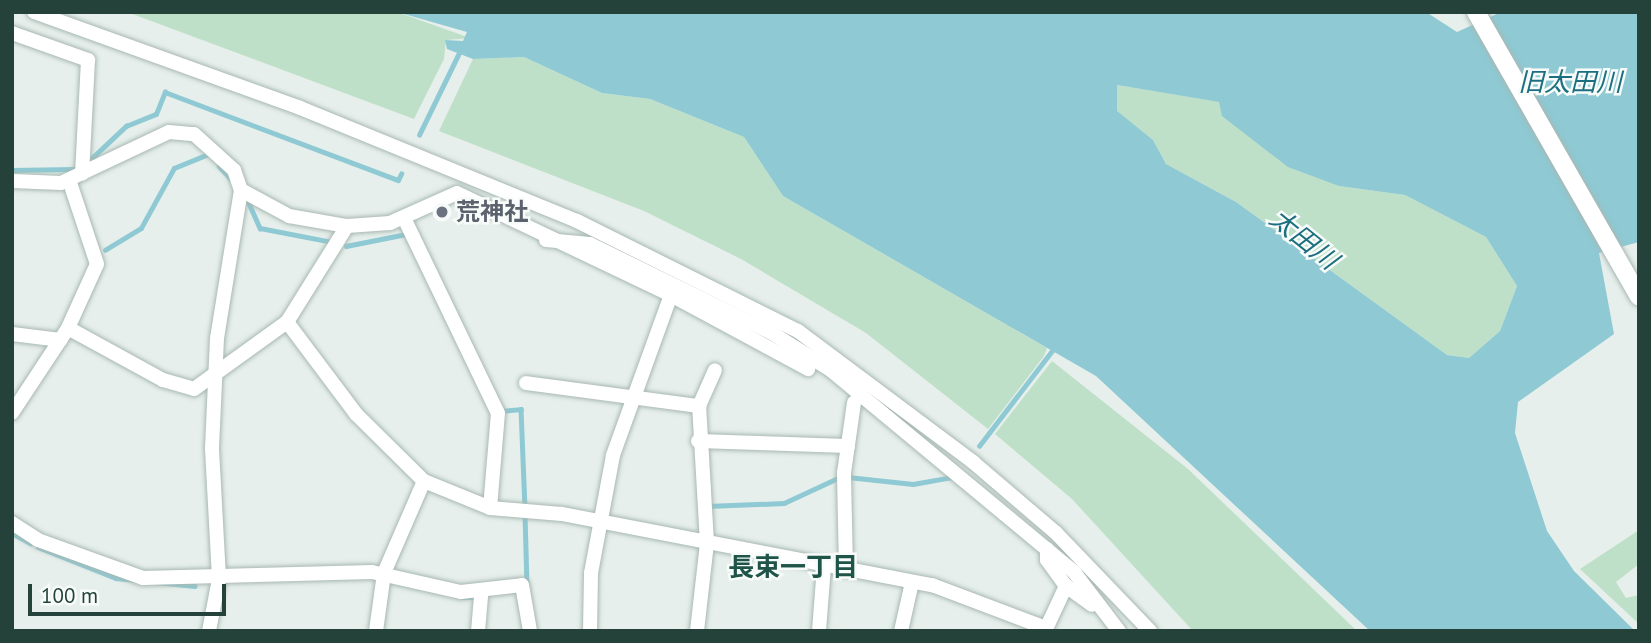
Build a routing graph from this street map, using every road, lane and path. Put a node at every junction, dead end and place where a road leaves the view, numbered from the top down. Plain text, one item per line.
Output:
1 (34, 12) edge
2 (1477, 13) edge
3 (12, 33) edge
4 (75, 177) junction
5 (12, 181) edge
6 (241, 190) junction
7 (404, 218) junction
8 (347, 226) junction
9 (546, 240) junction
10 (671, 295) junction
11 (1639, 297) edge
12 (286, 322) junction
13 (12, 334) edge
14 (65, 334) junction
15 (808, 369) dead end
16 (215, 370) junction
17 (715, 370) dead end
18 (526, 383) dead end
19 (632, 397) junction
20 (854, 402) dead end
21 (699, 406) junction
22 (12, 413) edge
23 (698, 441) junction
24 (848, 446) junction
25 (424, 481) junction
26 (490, 508) junction
27 (601, 522) junction
28 (12, 523) edge
29 (707, 543) junction
30 (1047, 549) junction
31 (824, 566) junction
32 (846, 570) junction
33 (384, 573) junction
34 (219, 579) junction
35 (912, 582) junction
36 (1066, 586) junction
37 (481, 593) junction
38 (1105, 616) junction
39 (1046, 629) edge
40 (209, 631) edge
41 (376, 631) edge
42 (478, 631) edge
43 (530, 631) edge
44 (590, 631) edge
45 (697, 631) edge
46 (819, 631) edge
47 (901, 631) edge
48 (1121, 631) edge
49 (1150, 631) edge

1 - 49 street
2 - 11 street
3 - 4 street
4 - 5 street
4 - 6 street
4 - 14 street
6 - 8 street
6 - 16 street
7 - 8 street
7 - 9 street
7 - 26 street
8 - 12 street
9 - 10 street
9 - 30 street
10 - 15 street
10 - 19 street
12 - 16 street
12 - 25 street
13 - 14 street
14 - 16 street
14 - 22 street
16 - 34 street
17 - 21 street
18 - 19 street
19 - 21 street
19 - 27 street
20 - 24 street
21 - 23 street
23 - 24 street
23 - 29 street
24 - 32 street
25 - 26 street
25 - 33 street
26 - 27 street
27 - 29 street
27 - 44 street
28 - 34 street
29 - 31 street
29 - 45 street
30 - 36 street
30 - 38 street
31 - 32 street
31 - 46 street
32 - 35 street
33 - 34 street
33 - 37 street
33 - 41 street
34 - 40 street
35 - 39 street
35 - 47 street
36 - 38 street
36 - 39 street
37 - 42 street
37 - 43 street
38 - 48 street

